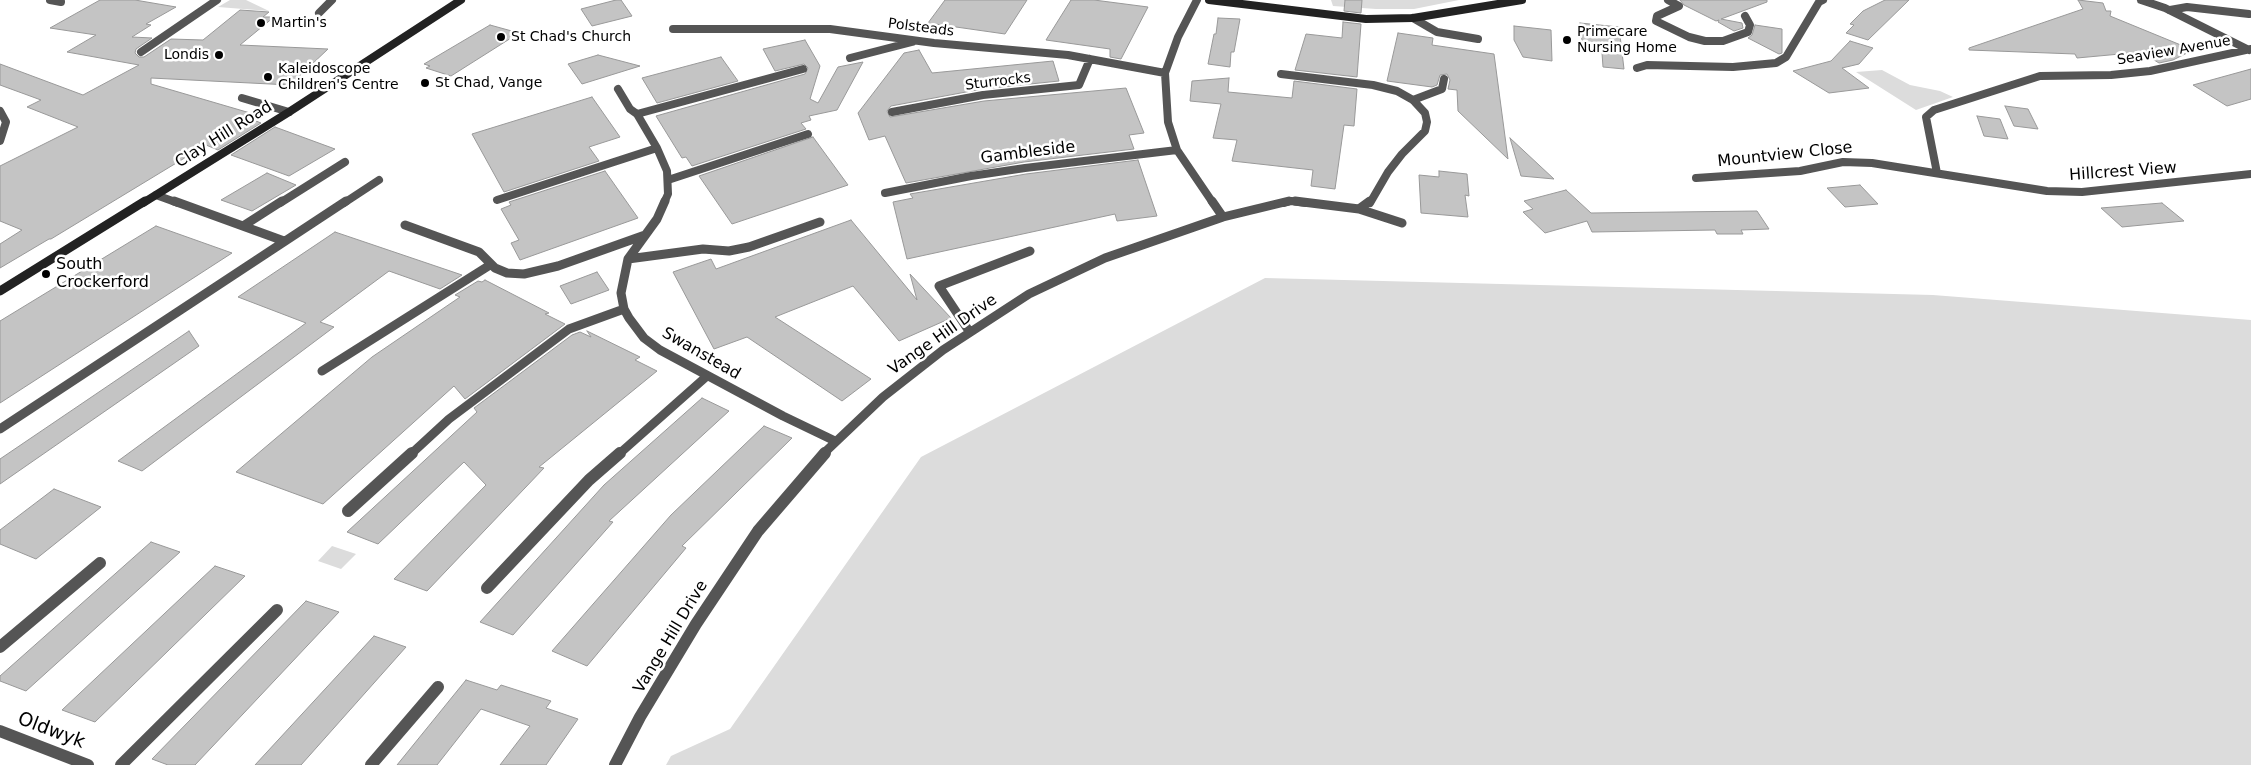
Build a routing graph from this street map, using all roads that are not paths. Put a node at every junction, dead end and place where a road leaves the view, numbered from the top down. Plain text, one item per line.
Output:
1 (50, 0) edge
2 (217, 0) edge
3 (332, 0) edge
4 (461, 0) edge
5 (1197, 0) edge
6 (1209, 0) edge
7 (1522, 0) edge
8 (1668, 0) edge
9 (1823, 0) edge
10 (2141, 0) edge
11 (61, 2) dead end
12 (2170, 10) junction
13 (319, 13) dead end
14 (2249, 14) dead end
15 (1745, 16) dead end
16 (1413, 18) junction
17 (673, 29) dead end
18 (1478, 39) dead end
19 (917, 40) junction
20 (2250, 49) edge
21 (141, 52) dead end
22 (850, 58) dead end
23 (1090, 59) junction
24 (1637, 68) dead end
25 (803, 70) dead end
26 (1165, 73) junction
27 (1281, 74) dead end
28 (1444, 79) dead end
29 (618, 89) dead end
30 (242, 98) dead end
31 (1413, 100) junction
32 (0, 111) edge
33 (289, 112) junction
34 (892, 112) dead end
35 (637, 114) junction
36 (808, 134) dead end
37 (0, 141) edge
38 (657, 148) junction
39 (1177, 150) junction
40 (345, 162) dead end
41 (1937, 173) junction
42 (2251, 174) edge
43 (1696, 178) dead end
44 (379, 180) dead end
45 (668, 180) junction
46 (885, 193) dead end
47 (156, 195) junction
48 (497, 200) dead end
49 (1359, 209) junction
50 (1223, 217) junction
51 (820, 222) dead end
52 (1402, 223) dead end
53 (405, 225) dead end
54 (243, 226) junction
55 (646, 234) junction
56 (284, 241) junction
57 (1030, 251) dead end
58 (628, 259) junction
59 (490, 265) junction
60 (0, 291) edge
61 (624, 309) junction
62 (969, 331) junction
63 (322, 371) dead end
64 (707, 376) junction
65 (0, 429) edge
66 (835, 440) junction
67 (348, 511) dead end
68 (100, 562) dead end
69 (487, 588) dead end
70 (277, 610) dead end
71 (0, 647) edge
72 (438, 687) dead end
73 (0, 732) edge
74 (88, 765) edge
75 (122, 765) edge
76 (371, 765) edge
77 (615, 765) edge

1 - 11 street
2 - 21 street
3 - 13 street
4 - 33 main road, Clay Hill Road
5 - 26 street
6 - 16 main road
7 - 16 main road
8 - 15 street
9 - 24 street
10 - 12 street
12 - 14 street
12 - 20 street
16 - 18 street
17 - 19 street, Polsteads
19 - 22 street
19 - 23 street, Polsteads
20 - 41 street, Seaview Avenue
23 - 26 street, Polsteads
23 - 34 street, Sturrocks
25 - 35 street
26 - 39 street
27 - 31 street
28 - 31 street
29 - 35 street
30 - 33 street
31 - 49 street
32 - 37 street
33 - 47 main road, Clay Hill Road
35 - 38 street
36 - 45 street
38 - 45 street
38 - 48 street
39 - 46 street, Gambleside
39 - 50 street
40 - 54 street
41 - 42 street, Hillcrest View
41 - 43 street, Mountview Close
44 - 56 street
45 - 55 street
47 - 54 street
47 - 60 main road, Clay Hill Road
49 - 50 street, Vange Hill Drive
49 - 52 street, Vange Hill Drive
50 - 62 street, Vange Hill Drive
51 - 58 street
53 - 59 street
54 - 56 street
55 - 58 street
55 - 59 street
56 - 65 street
57 - 62 street
58 - 61 street
59 - 63 street
61 - 64 street, Swanstead
61 - 67 street
62 - 66 street, Vange Hill Drive
64 - 66 street, Swanstead
64 - 69 street
66 - 77 street, Vange Hill Drive
68 - 71 street
70 - 75 street
72 - 76 street
73 - 74 street, Oldwyk

